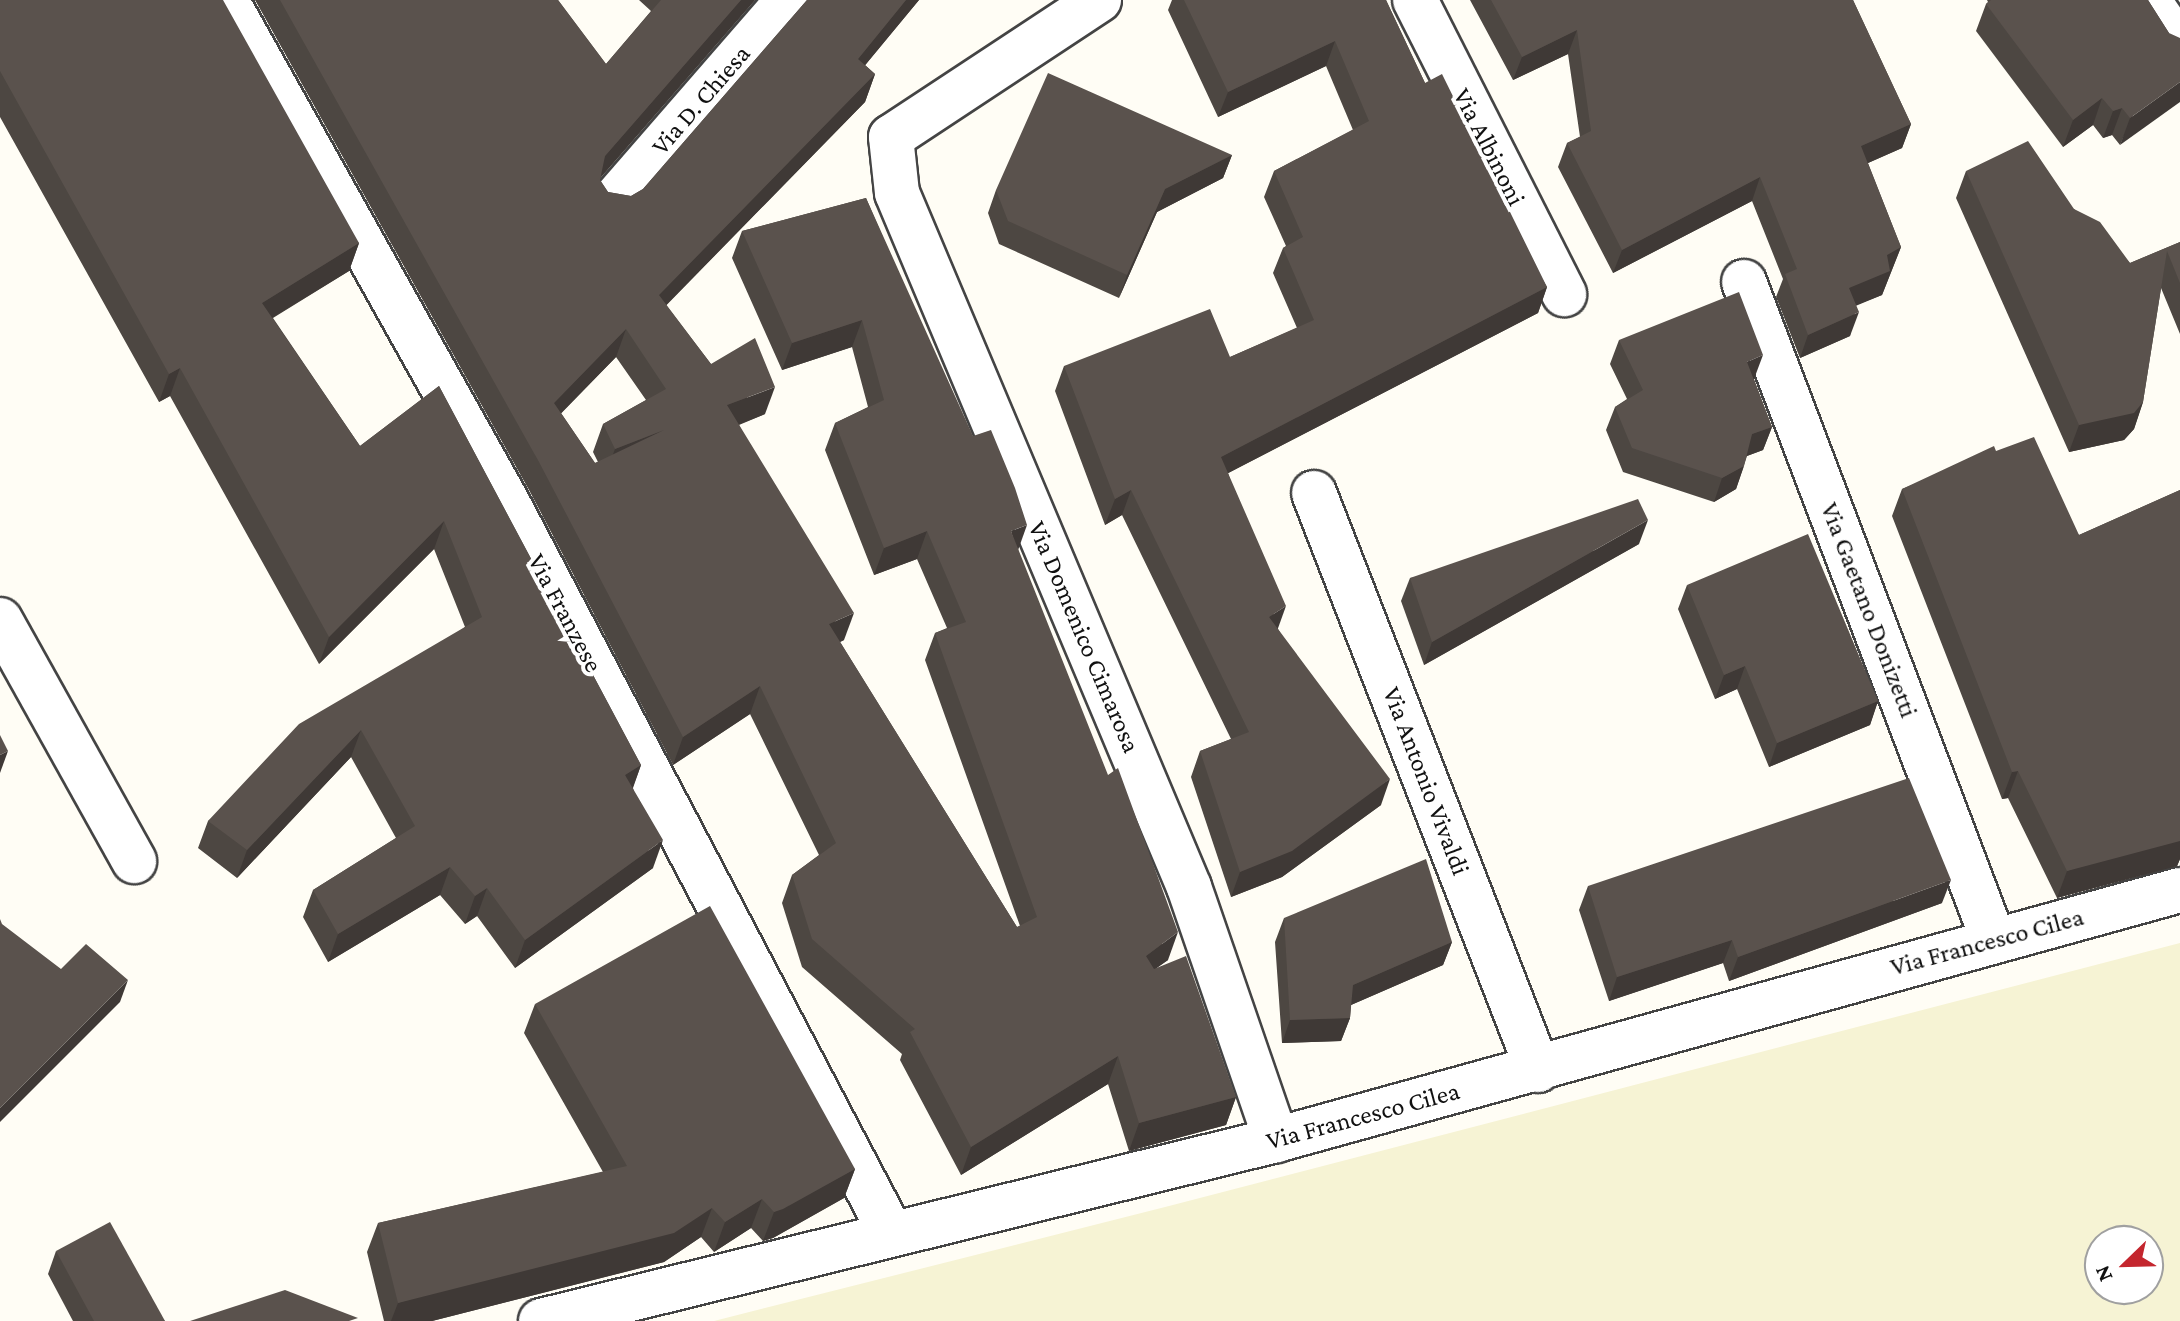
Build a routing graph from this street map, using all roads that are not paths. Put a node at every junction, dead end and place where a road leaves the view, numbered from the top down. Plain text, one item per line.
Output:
1 (788, 0) edge
2 (1099, 0) edge
3 (1415, 0) edge
4 (2148, 0) edge
5 (237, 5) edge
6 (2180, 46) edge
7 (614, 200) edge
8 (1744, 282) dead end
9 (1564, 294) dead end
10 (1314, 493) dead end
11 (0, 620) edge
12 (134, 861) dead end
13 (2180, 890) edge
14 (1993, 939) junction
15 (1538, 1070) junction
16 (1276, 1140) junction
17 (891, 1233) junction
18 (541, 1321) edge

1 - 7 street, Via D. Chiesa
2 - 16 street, Via Domenico Cimarosa
3 - 9 street, Via Albinoni
4 - 6 street
5 - 17 street, Via Franzese
8 - 14 street, Via Gaetano Donizetti
10 - 15 street, Via Antonio Vivaldi
11 - 12 street
13 - 14 street, Via Francesco Cilea
14 - 15 street, Via Francesco Cilea
15 - 16 street, Via Francesco Cilea
16 - 17 street, Via Francesco Cilea
17 - 18 street, Via Francesco Cilea

